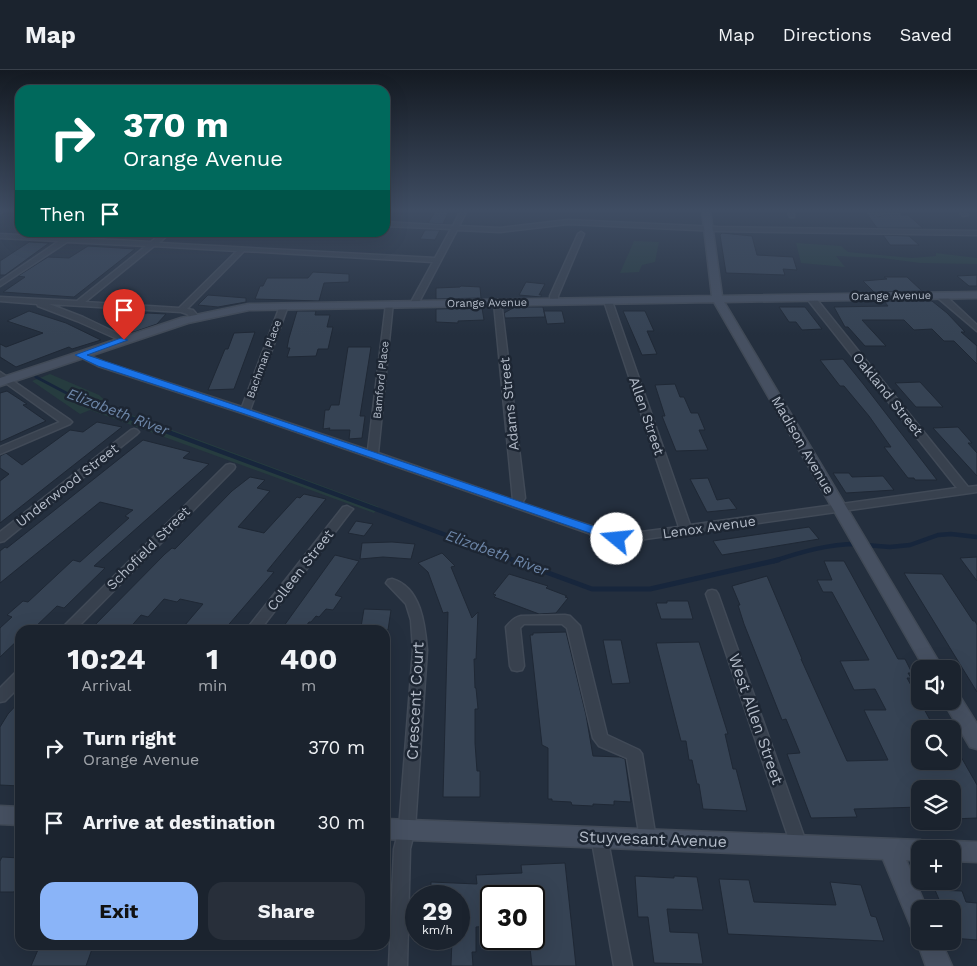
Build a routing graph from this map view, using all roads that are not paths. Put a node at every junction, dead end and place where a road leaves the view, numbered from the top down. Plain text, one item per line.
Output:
1 (48, 252) edge
2 (144, 252) edge
3 (240, 252) edge
4 (293, 252) edge
5 (442, 252) edge
6 (574, 252) edge
7 (712, 252) edge
8 (438, 260) junction
9 (0, 284) edge
10 (977, 295) edge
11 (941, 296) junction
12 (811, 298) junction
13 (0, 299) edge
14 (717, 299) junction
15 (42, 301) junction
16 (608, 301) junction
17 (554, 302) junction
18 (498, 303) junction
19 (78, 304) junction
20 (390, 304) junction
21 (414, 304) junction
22 (284, 306) junction
23 (181, 310) junction
24 (195, 317) junction
25 (977, 329) edge
26 (124, 340) junction
27 (80, 355) junction
28 (2, 379) edge
29 (245, 411) junction
30 (134, 432) dead end
31 (0, 451) edge
32 (373, 456) junction
33 (230, 467) dead end
34 (977, 489) edge
35 (965, 491) junction
36 (515, 505) junction
37 (840, 509) junction
38 (347, 510) dead end
39 (686, 530) junction
40 (0, 538) edge
41 (392, 583) dead end
42 (712, 594) dead end
43 (72, 625) edge
44 (257, 625) edge
45 (929, 660) edge
46 (517, 666) dead end
47 (15, 682) edge
48 (0, 696) edge
49 (958, 710) edge
50 (977, 741) edge
51 (0, 815) edge
52 (15, 816) edge
53 (390, 829) edge
54 (407, 829) junction
55 (599, 836) junction
56 (648, 839) junction
57 (799, 845) junction
58 (890, 849) junction
59 (911, 850) edge
60 (961, 851) edge
61 (977, 852) edge
62 (911, 900) edge
63 (932, 950) edge
64 (398, 966) edge
65 (623, 966) edge
66 (939, 966) edge

1 - 9 street
2 - 19 street
3 - 23 street
4 - 8 street
5 - 8 street
6 - 17 street
7 - 14 street, Madison Avenue
8 - 21 street
10 - 11 street, Orange Avenue
11 - 12 street, Orange Avenue
11 - 25 street
12 - 14 street, Orange Avenue
12 - 35 street, Oakland Street
13 - 15 street
14 - 16 street, Orange Avenue
14 - 37 street, Madison Avenue
15 - 19 street
15 - 26 street
16 - 17 street, Orange Avenue
16 - 39 street, Allen Street
17 - 18 street, Orange Avenue
18 - 21 street, Orange Avenue
18 - 36 street, Adams Street
19 - 23 street
20 - 21 street, Orange Avenue
20 - 22 street, Orange Avenue
20 - 32 street, Bamford Place
22 - 24 street, Orange Avenue
22 - 29 street, Bachman Place
23 - 24 street
24 - 26 street, Orange Avenue
26 - 27 street, Orange Avenue
27 - 28 street, Orange Avenue
27 - 29 street, Lenox Avenue
28 - 31 street
29 - 32 street, Lenox Avenue
30 - 40 street, Underwood Street
32 - 36 street, Lenox Avenue
33 - 43 street, Schofield Street
34 - 35 street, Lenox Avenue
35 - 37 street, Lenox Avenue
36 - 39 street, Lenox Avenue
37 - 39 street, Lenox Avenue
37 - 45 street, Madison Avenue
38 - 44 street, Colleen Street
41 - 54 street, Crescent Court
42 - 57 street, West Allen Street
46 - 56 street
47 - 48 street
49 - 50 street
51 - 52 street
53 - 54 street, Stuyvesant Avenue
54 - 55 street, Stuyvesant Avenue
54 - 64 street, Crescent Court
55 - 56 street, Stuyvesant Avenue
55 - 65 street
56 - 57 street, Stuyvesant Avenue
57 - 58 street, Stuyvesant Avenue
58 - 59 street, Stuyvesant Avenue
58 - 62 street
60 - 61 street
63 - 66 street

